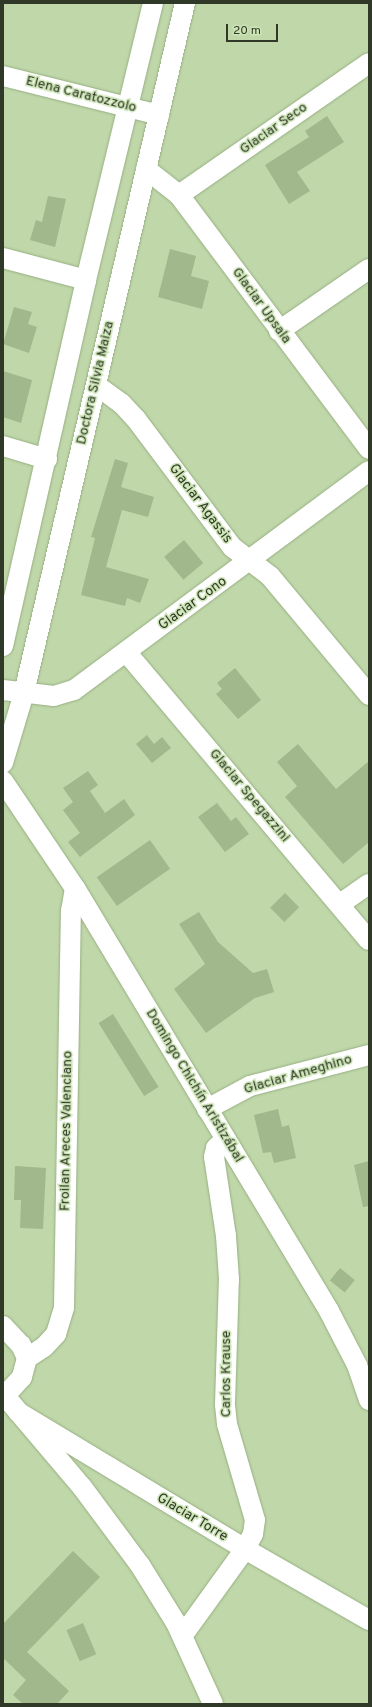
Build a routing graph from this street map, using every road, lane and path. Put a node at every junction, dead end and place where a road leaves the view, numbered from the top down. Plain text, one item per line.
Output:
1 (153, 3) edge
2 (185, 3) edge
3 (369, 63) edge
4 (3, 76) edge
5 (129, 107) junction
6 (159, 114) junction
7 (146, 169) junction
8 (179, 195) junction
9 (3, 258) edge
10 (369, 269) edge
11 (86, 280) junction
12 (279, 331) junction
13 (96, 385) junction
14 (3, 446) edge
15 (369, 449) edge
16 (47, 459) junction
17 (369, 472) edge
18 (251, 561) junction
19 (3, 646) edge
20 (127, 653) junction
21 (3, 690) edge
22 (24, 694) junction
23 (369, 696) edge
24 (3, 762) edge
25 (3, 781) edge
26 (369, 884) edge
27 (75, 888) junction
28 (340, 904) junction
29 (369, 940) edge
30 (369, 1055) edge
31 (207, 1109) junction
32 (226, 1140) junction
33 (3, 1326) edge
34 (27, 1358) junction
35 (4, 1397) edge
36 (369, 1400) edge
37 (18, 1412) junction
38 (245, 1549) junction
39 (369, 1620) edge
40 (183, 1635) junction
41 (213, 1704) edge

1 - 5 street
2 - 6 street, Doctora Silvia Maiza
3 - 8 street, Glaciar Seco
4 - 5 street, Elena Caratozzolo
5 - 6 street, Elena Caratozzolo
5 - 11 street
6 - 7 street, Doctora Silvia Maiza
7 - 8 street, Glaciar Upsala
7 - 13 street, Doctora Silvia Maiza
8 - 12 street, Glaciar Upsala
9 - 11 street
10 - 12 street
11 - 16 street
12 - 15 street, Glaciar Upsala
13 - 18 street, Glaciar Agassis
13 - 22 street, Doctora Silvia Maiza
14 - 16 street
16 - 19 street
17 - 18 street, Glaciar Cono
18 - 20 street, Glaciar Cono
18 - 23 street, Glaciar Agassis
20 - 22 street, Glaciar Cono
20 - 28 street, Glaciar Spegazzini
21 - 22 street, Glaciar Cono
22 - 24 street, Doctora Silvia Maiza
25 - 27 street, Domingo Chichín Aristizábal
26 - 28 street
27 - 31 street, Domingo Chichín Aristizábal
27 - 34 street, Froilan Areces Valenciano
28 - 29 street, Glaciar Spegazzini
30 - 31 street, Glaciar Ameghino
31 - 32 street, Domingo Chichín Aristizábal
32 - 36 street, Domingo Chichín Aristizábal
32 - 38 street, Carlos Krause
33 - 34 street
34 - 35 street
35 - 37 street
37 - 38 street, Glaciar Torre
37 - 40 street
38 - 39 street, Glaciar Torre
38 - 40 street, Carlos Krause
40 - 41 street

